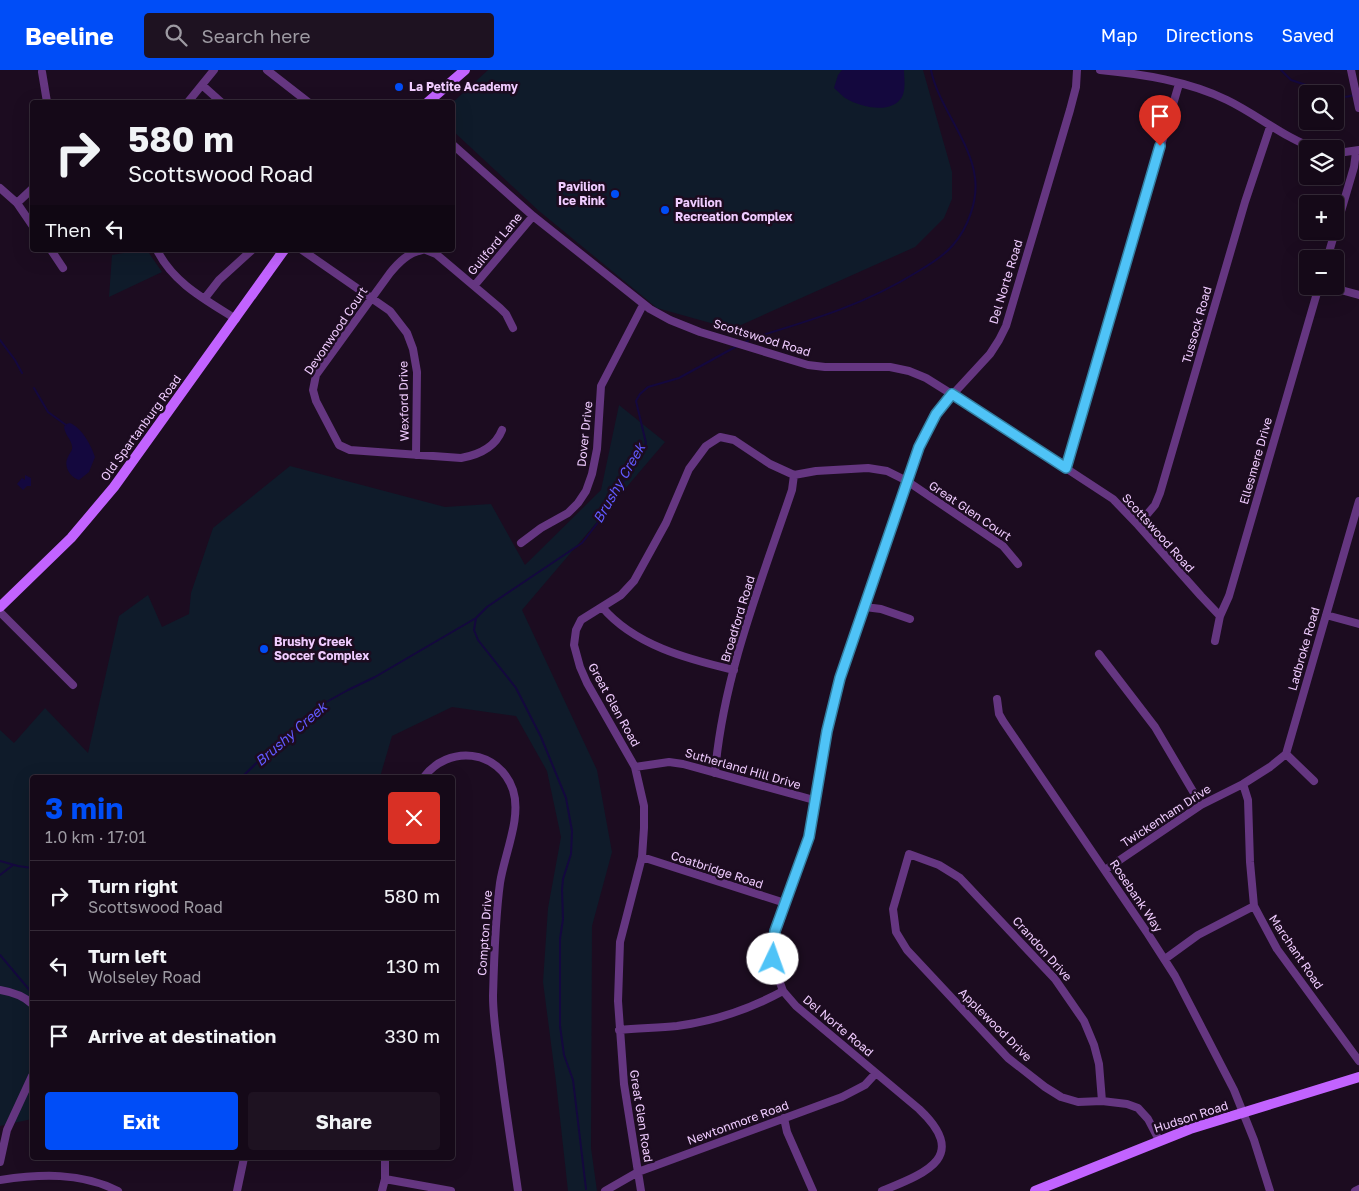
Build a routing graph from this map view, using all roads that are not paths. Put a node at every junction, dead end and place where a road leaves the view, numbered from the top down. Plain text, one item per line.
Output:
1 (214, 70) edge
2 (267, 70) edge
3 (465, 70) edge
4 (1078, 70) edge
5 (1100, 70) edge
6 (1351, 70) edge
7 (42, 72) dead end
8 (1178, 84) junction
9 (202, 86) junction
10 (47, 100) edge
11 (190, 100) edge
12 (220, 100) edge
13 (305, 100) edge
14 (430, 100) edge
15 (1359, 107) edge
16 (1270, 126) junction
17 (1299, 142) edge
18 (455, 147) edge
19 (1357, 151) edge
20 (1344, 152) edge
21 (0, 188) edge
22 (30, 191) edge
23 (18, 203) junction
24 (533, 216) junction
25 (30, 221) edge
26 (1330, 250) edge
27 (52, 252) edge
28 (158, 252) edge
29 (250, 252) edge
30 (283, 252) edge
31 (305, 252) edge
32 (416, 252) edge
33 (431, 252) edge
34 (63, 268) dead end
35 (474, 286) junction
36 (1344, 291) edge
37 (1316, 295) edge
38 (1359, 295) edge
39 (205, 298) junction
40 (372, 298) junction
41 (643, 305) junction
42 (236, 318) junction
43 (513, 328) dead end
44 (952, 394) junction
45 (502, 430) dead end
46 (416, 455) junction
47 (1066, 468) junction
48 (794, 475) junction
49 (906, 481) junction
50 (1359, 501) edge
51 (1356, 524) edge
52 (1138, 525) junction
53 (521, 543) dead end
54 (1018, 564) dead end
55 (0, 607) edge
56 (602, 607) junction
57 (865, 607) junction
58 (0, 612) edge
59 (1326, 615) junction
60 (1220, 616) junction
61 (910, 620) dead end
62 (1359, 624) edge
63 (1215, 641) dead end
64 (1099, 654) dead end
65 (734, 670) junction
66 (74, 685) dead end
67 (998, 699) dead end
68 (1286, 754) junction
69 (635, 768) junction
70 (715, 773) junction
71 (425, 775) edge
72 (1314, 781) dead end
73 (1243, 784) junction
74 (814, 800) junction
75 (1201, 805) junction
76 (909, 854) joint
77 (642, 858) junction
78 (1105, 870) junction
79 (785, 903) junction
80 (1254, 906) junction
81 (1165, 959) junction
82 (0, 990) edge
83 (783, 991) junction
84 (30, 1002) edge
85 (619, 1030) junction
86 (1359, 1060) edge
87 (876, 1073) junction
88 (1359, 1077) edge
89 (30, 1080) edge
90 (1102, 1101) junction
91 (1244, 1113) junction
92 (784, 1118) junction
93 (1159, 1140) junction
94 (244, 1160) edge
95 (385, 1160) edge
96 (0, 1162) edge
97 (638, 1172) junction
98 (385, 1178) junction
99 (0, 1180) edge
100 (1359, 1189) edge
101 (118, 1191) edge
102 (237, 1191) edge
103 (382, 1191) edge
104 (451, 1191) edge
105 (518, 1191) edge
106 (605, 1191) edge
107 (641, 1191) edge
108 (813, 1191) edge
109 (882, 1191) edge
110 (1035, 1191) edge
111 (1270, 1191) edge
112 (1356, 1191) edge

1 - 9 street
2 - 13 street
3 - 14 main road
4 - 44 street, Del Norte Road
5 - 8 street
6 - 15 street
7 - 10 street
8 - 16 street
8 - 47 street
9 - 11 street
9 - 12 street
16 - 17 street
16 - 52 street, Tussock Road
18 - 24 street, Scottswood Road
19 - 20 street
19 - 26 street
21 - 23 street
22 - 23 street
23 - 25 street
24 - 35 street, Guilford Lane
24 - 41 street, Scottswood Road
27 - 34 street
28 - 39 street
29 - 39 street
30 - 42 main road, Old Spartanburg Road
31 - 40 street, Wexford Drive
32 - 40 street, Devonwood Court
33 - 35 street
35 - 43 street
36 - 38 street
37 - 60 street, Ellesmere Drive
39 - 42 street
40 - 46 street, Wexford Drive
40 - 46 street, Devonwood Court
41 - 44 street, Scottswood Road
41 - 53 street, Dover Drive
42 - 55 main road, Old Spartanburg Road
44 - 47 street, Scottswood Road
44 - 49 street, Del Norte Road
45 - 46 street, Devonwood Court
47 - 52 street, Scottswood Road
48 - 49 street
48 - 56 street, Great Glen Road
48 - 65 street, Broadford Road
49 - 54 street, Great Glen Court
49 - 57 street, Del Norte Road
50 - 51 street, Ladbroke Road
51 - 59 street, Ladbroke Road
52 - 60 street, Scottswood Road
56 - 65 street
56 - 69 street, Great Glen Road
57 - 61 street
57 - 74 street, Del Norte Road
58 - 66 street
59 - 62 street
59 - 68 street, Ladbroke Road
60 - 63 street, Ellesmere Drive
64 - 75 street
65 - 70 street, Broadford Road
67 - 78 street, Rosebank Way
68 - 72 street
68 - 73 street
69 - 70 street, Sutherland Hill Drive
69 - 77 street, Great Glen Road
70 - 74 street, Sutherland Hill Drive
71 - 105 street, Compton Drive
73 - 75 street, Twickenham Drive
73 - 80 street, Marchant Road
74 - 79 street, Del Norte Road
75 - 78 street, Twickenham Drive
76 - 90 street, Crandon Drive
76 - 90 street, Applewood Drive
77 - 79 street, Coatbridge Road
77 - 85 street, Great Glen Road
78 - 81 street, Rosebank Way
79 - 83 street, Del Norte Road
80 - 81 street
80 - 86 street, Marchant Road
81 - 91 street, Rosebank Way
82 - 84 street
83 - 85 street
83 - 87 street, Del Norte Road
85 - 97 street, Great Glen Road
87 - 92 street, Newtonmore Road
87 - 109 street, Del Norte Road
88 - 91 main road, Hudson Road
89 - 96 street
90 - 93 street, Applewood Drive
91 - 93 main road, Hudson Road
91 - 111 street, Rosebank Way
92 - 97 street, Newtonmore Road
92 - 108 street
93 - 110 main road, Hudson Road
94 - 102 street
95 - 98 street
97 - 106 street, Newtonmore Road
97 - 107 street, Great Glen Road
98 - 103 street
98 - 104 street
99 - 101 street
100 - 112 street

